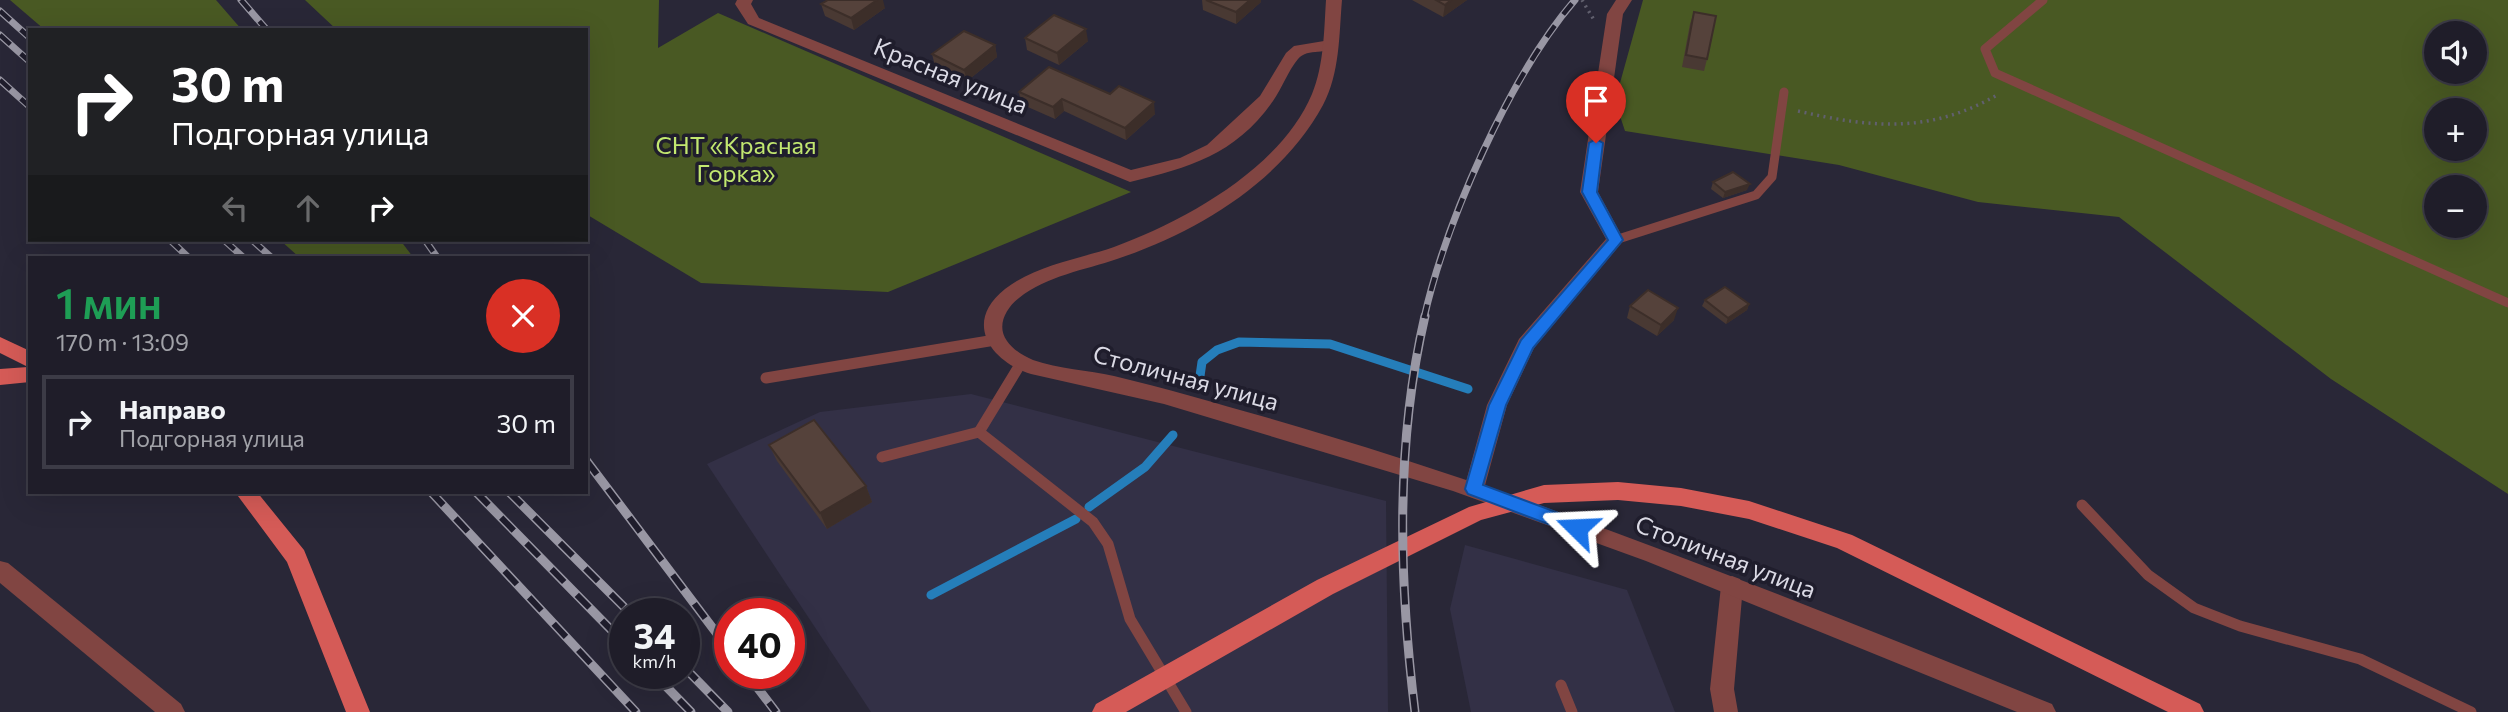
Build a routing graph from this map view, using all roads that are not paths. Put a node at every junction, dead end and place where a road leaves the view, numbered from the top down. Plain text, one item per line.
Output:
1 (745, 0) edge
2 (1334, 0) edge
3 (1624, 0) edge
4 (2043, 0) edge
5 (753, 21) joint
6 (1330, 45) junction
7 (1784, 92) dead end
8 (1615, 240) junction
9 (2508, 303) edge
10 (995, 340) junction
11 (0, 344) edge
12 (28, 359) edge
13 (1021, 363) junction
14 (28, 374) edge
15 (0, 377) edge
16 (766, 378) dead end
17 (979, 432) junction
18 (882, 457) dead end
19 (1474, 489) junction
20 (248, 494) edge
21 (2082, 505) dead end
22 (0, 570) edge
23 (1732, 586) junction
24 (1561, 685) dead end
25 (173, 712) edge
26 (358, 712) edge
27 (1104, 712) edge
28 (1186, 712) edge
29 (1572, 712) edge
30 (1726, 712) edge
31 (2044, 712) edge
32 (2192, 712) edge
33 (2471, 712) edge

1 - 5 street
2 - 6 street
3 - 8 street
4 - 9 lane
5 - 6 street, Красная улица
6 - 10 street
7 - 8 lane
8 - 19 street
10 - 13 street
10 - 16 lane
11 - 12 main road
13 - 17 lane
13 - 19 street, Столичная улица
14 - 15 main road
17 - 18 lane
17 - 28 lane
19 - 23 street, Столичная улица
20 - 26 main road
21 - 33 lane
22 - 25 street
23 - 30 street
23 - 31 street, Столичная улица
24 - 29 lane
27 - 32 main road

